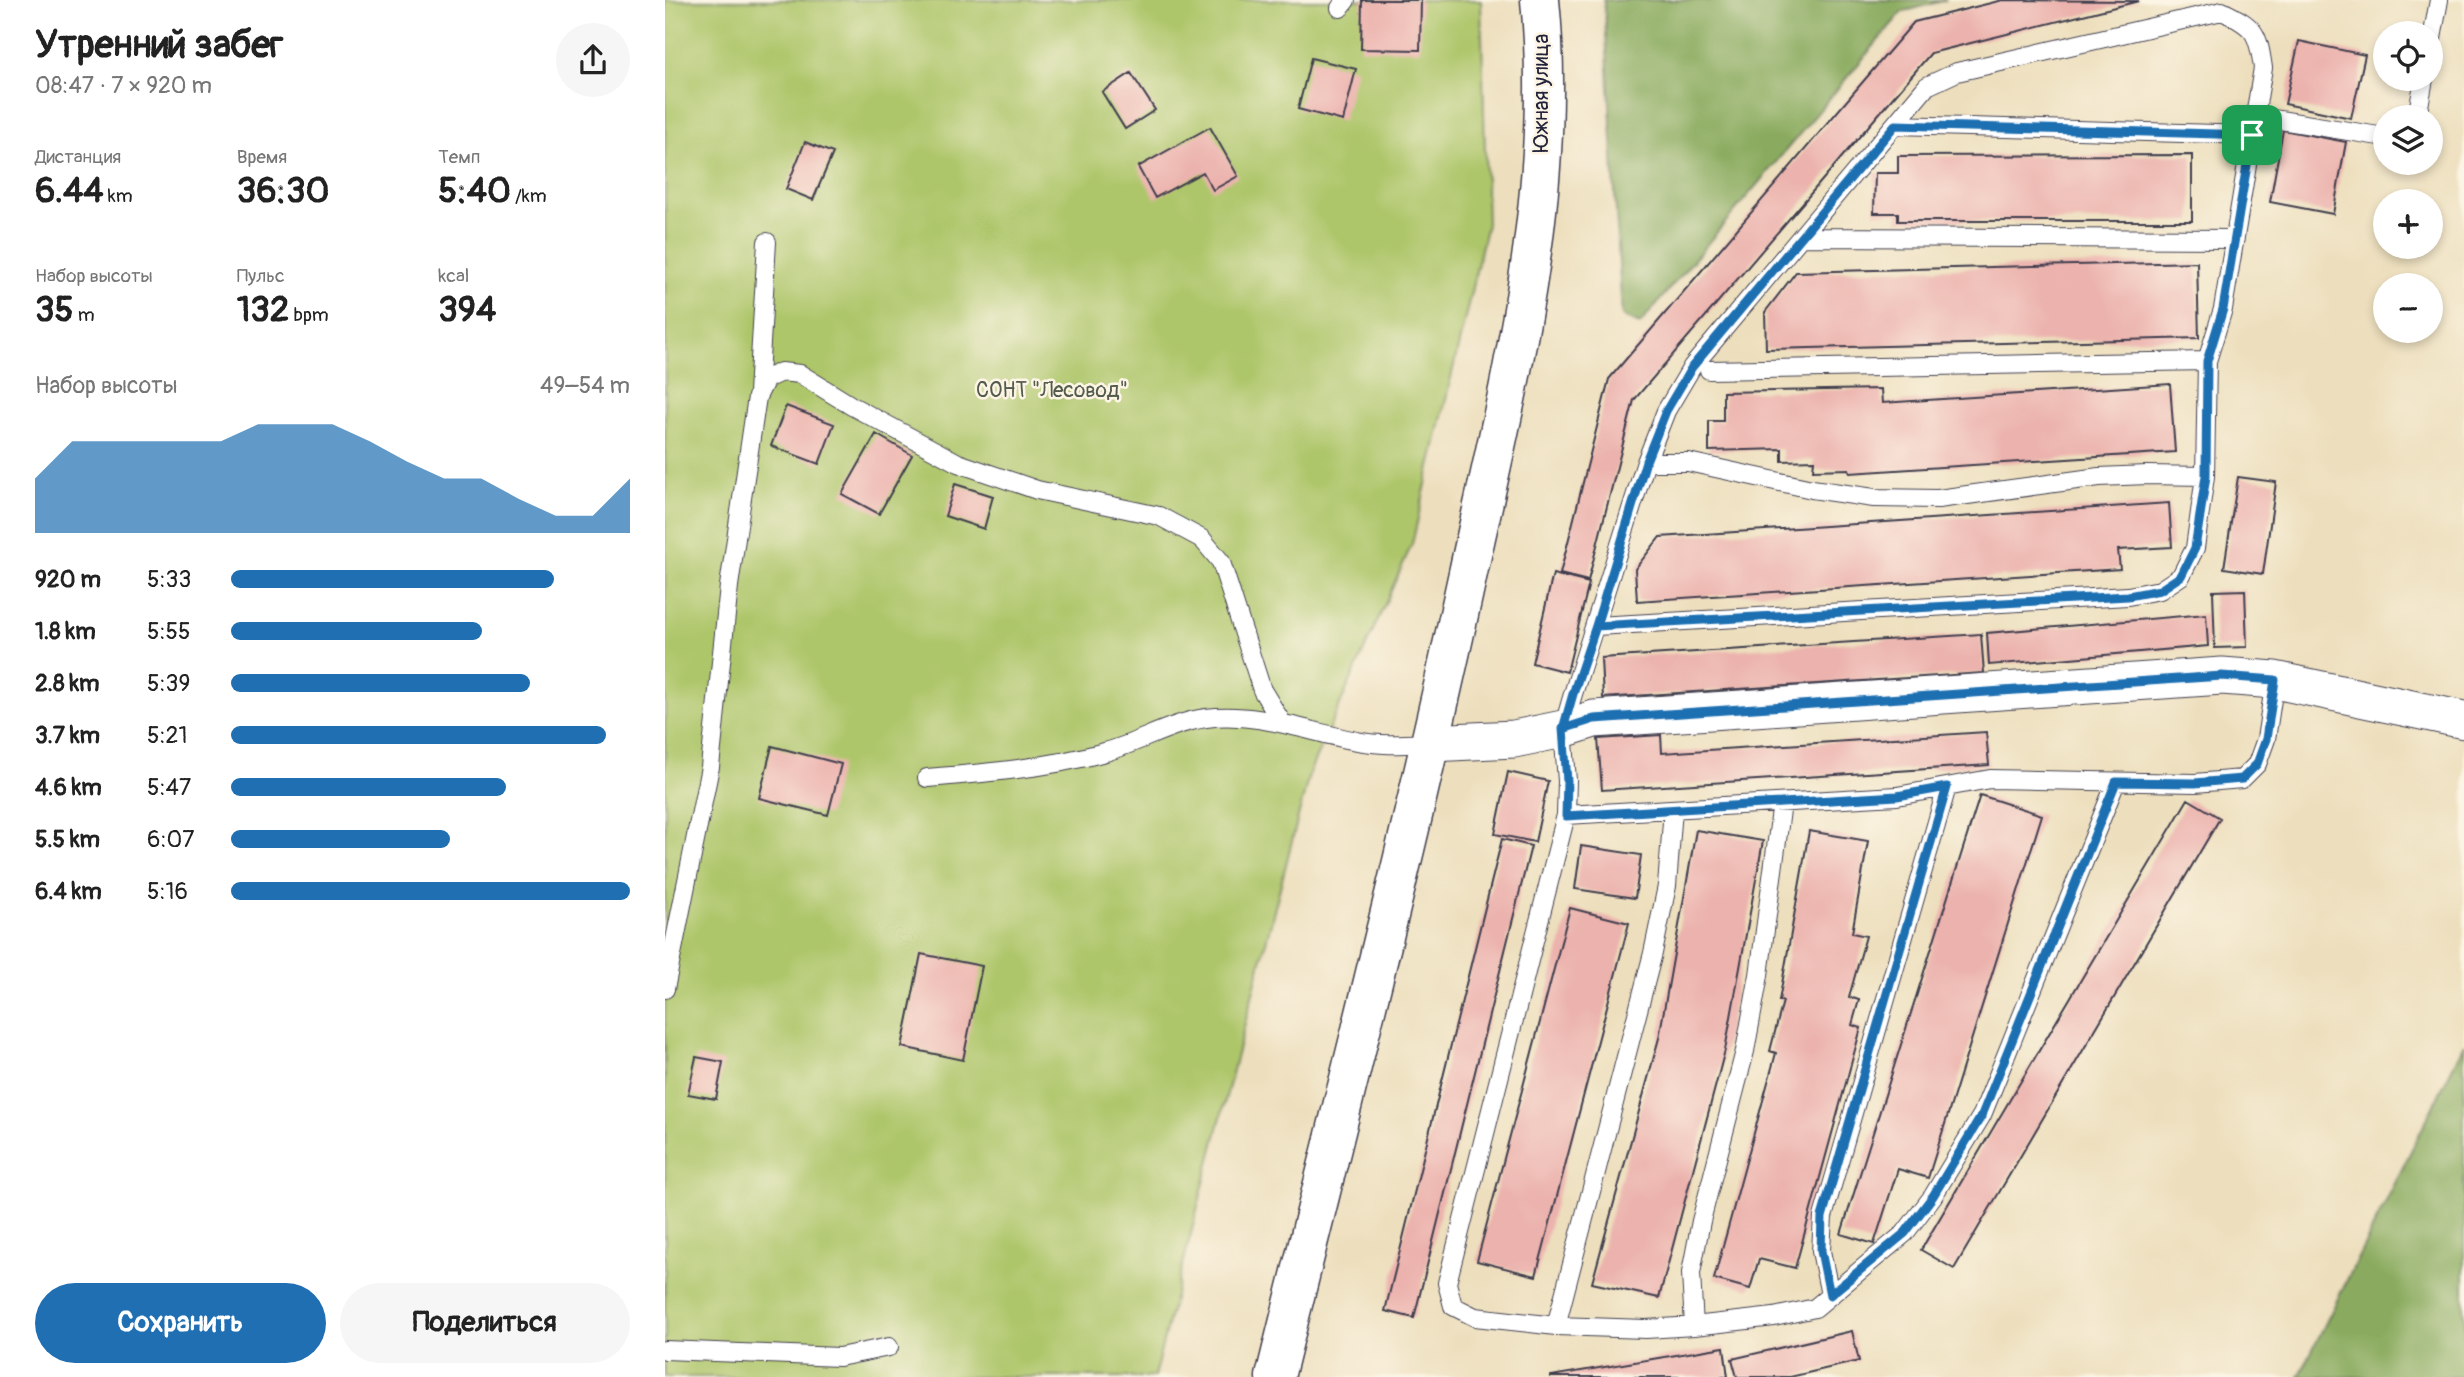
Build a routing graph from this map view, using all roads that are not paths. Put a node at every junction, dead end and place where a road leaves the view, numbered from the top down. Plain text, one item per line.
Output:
1 (1540, 0) edge
2 (2439, 0) edge
3 (2435, 21) edge
4 (2255, 116) junction
5 (1895, 125) junction
6 (2252, 135) junction
7 (2373, 135) edge
8 (1801, 237) junction
9 (2235, 239) junction
10 (767, 242) dead end
11 (2207, 361) junction
12 (1709, 370) dead end
13 (757, 397) junction
14 (1646, 461) junction
15 (2206, 476) junction
16 (1596, 626) junction
17 (2275, 680) junction
18 (2464, 720) edge
19 (1282, 723) junction
20 (1563, 729) junction
21 (1431, 743) junction
22 (927, 778) dead end
23 (2116, 782) junction
24 (1947, 787) junction
25 (1782, 803) junction
26 (1673, 809) junction
27 (1566, 816) junction
28 (665, 989) edge
29 (1830, 1295) junction
30 (1556, 1326) junction
31 (1694, 1326) junction
32 (889, 1347) dead end
33 (665, 1350) edge
34 (1275, 1377) edge

1 - 21 main road, Южная улица
2 - 3 lane
4 - 5 lane
4 - 6 lane
4 - 7 lane
5 - 6 lane
5 - 8 lane
6 - 9 lane
8 - 9 lane
8 - 14 lane
9 - 11 lane
10 - 13 lane
11 - 12 lane
11 - 15 lane
13 - 19 lane
13 - 28 lane
14 - 15 lane
14 - 16 lane
15 - 16 lane
16 - 20 lane
17 - 18 street
17 - 20 street
17 - 23 lane
19 - 21 lane
19 - 22 lane
20 - 21 street
20 - 27 lane
21 - 34 main road, Южная улица
23 - 24 lane
23 - 29 lane
24 - 25 lane
24 - 29 lane
25 - 26 lane
25 - 31 lane
26 - 27 lane
26 - 30 lane
27 - 30 lane
29 - 31 lane
30 - 31 lane
32 - 33 lane

